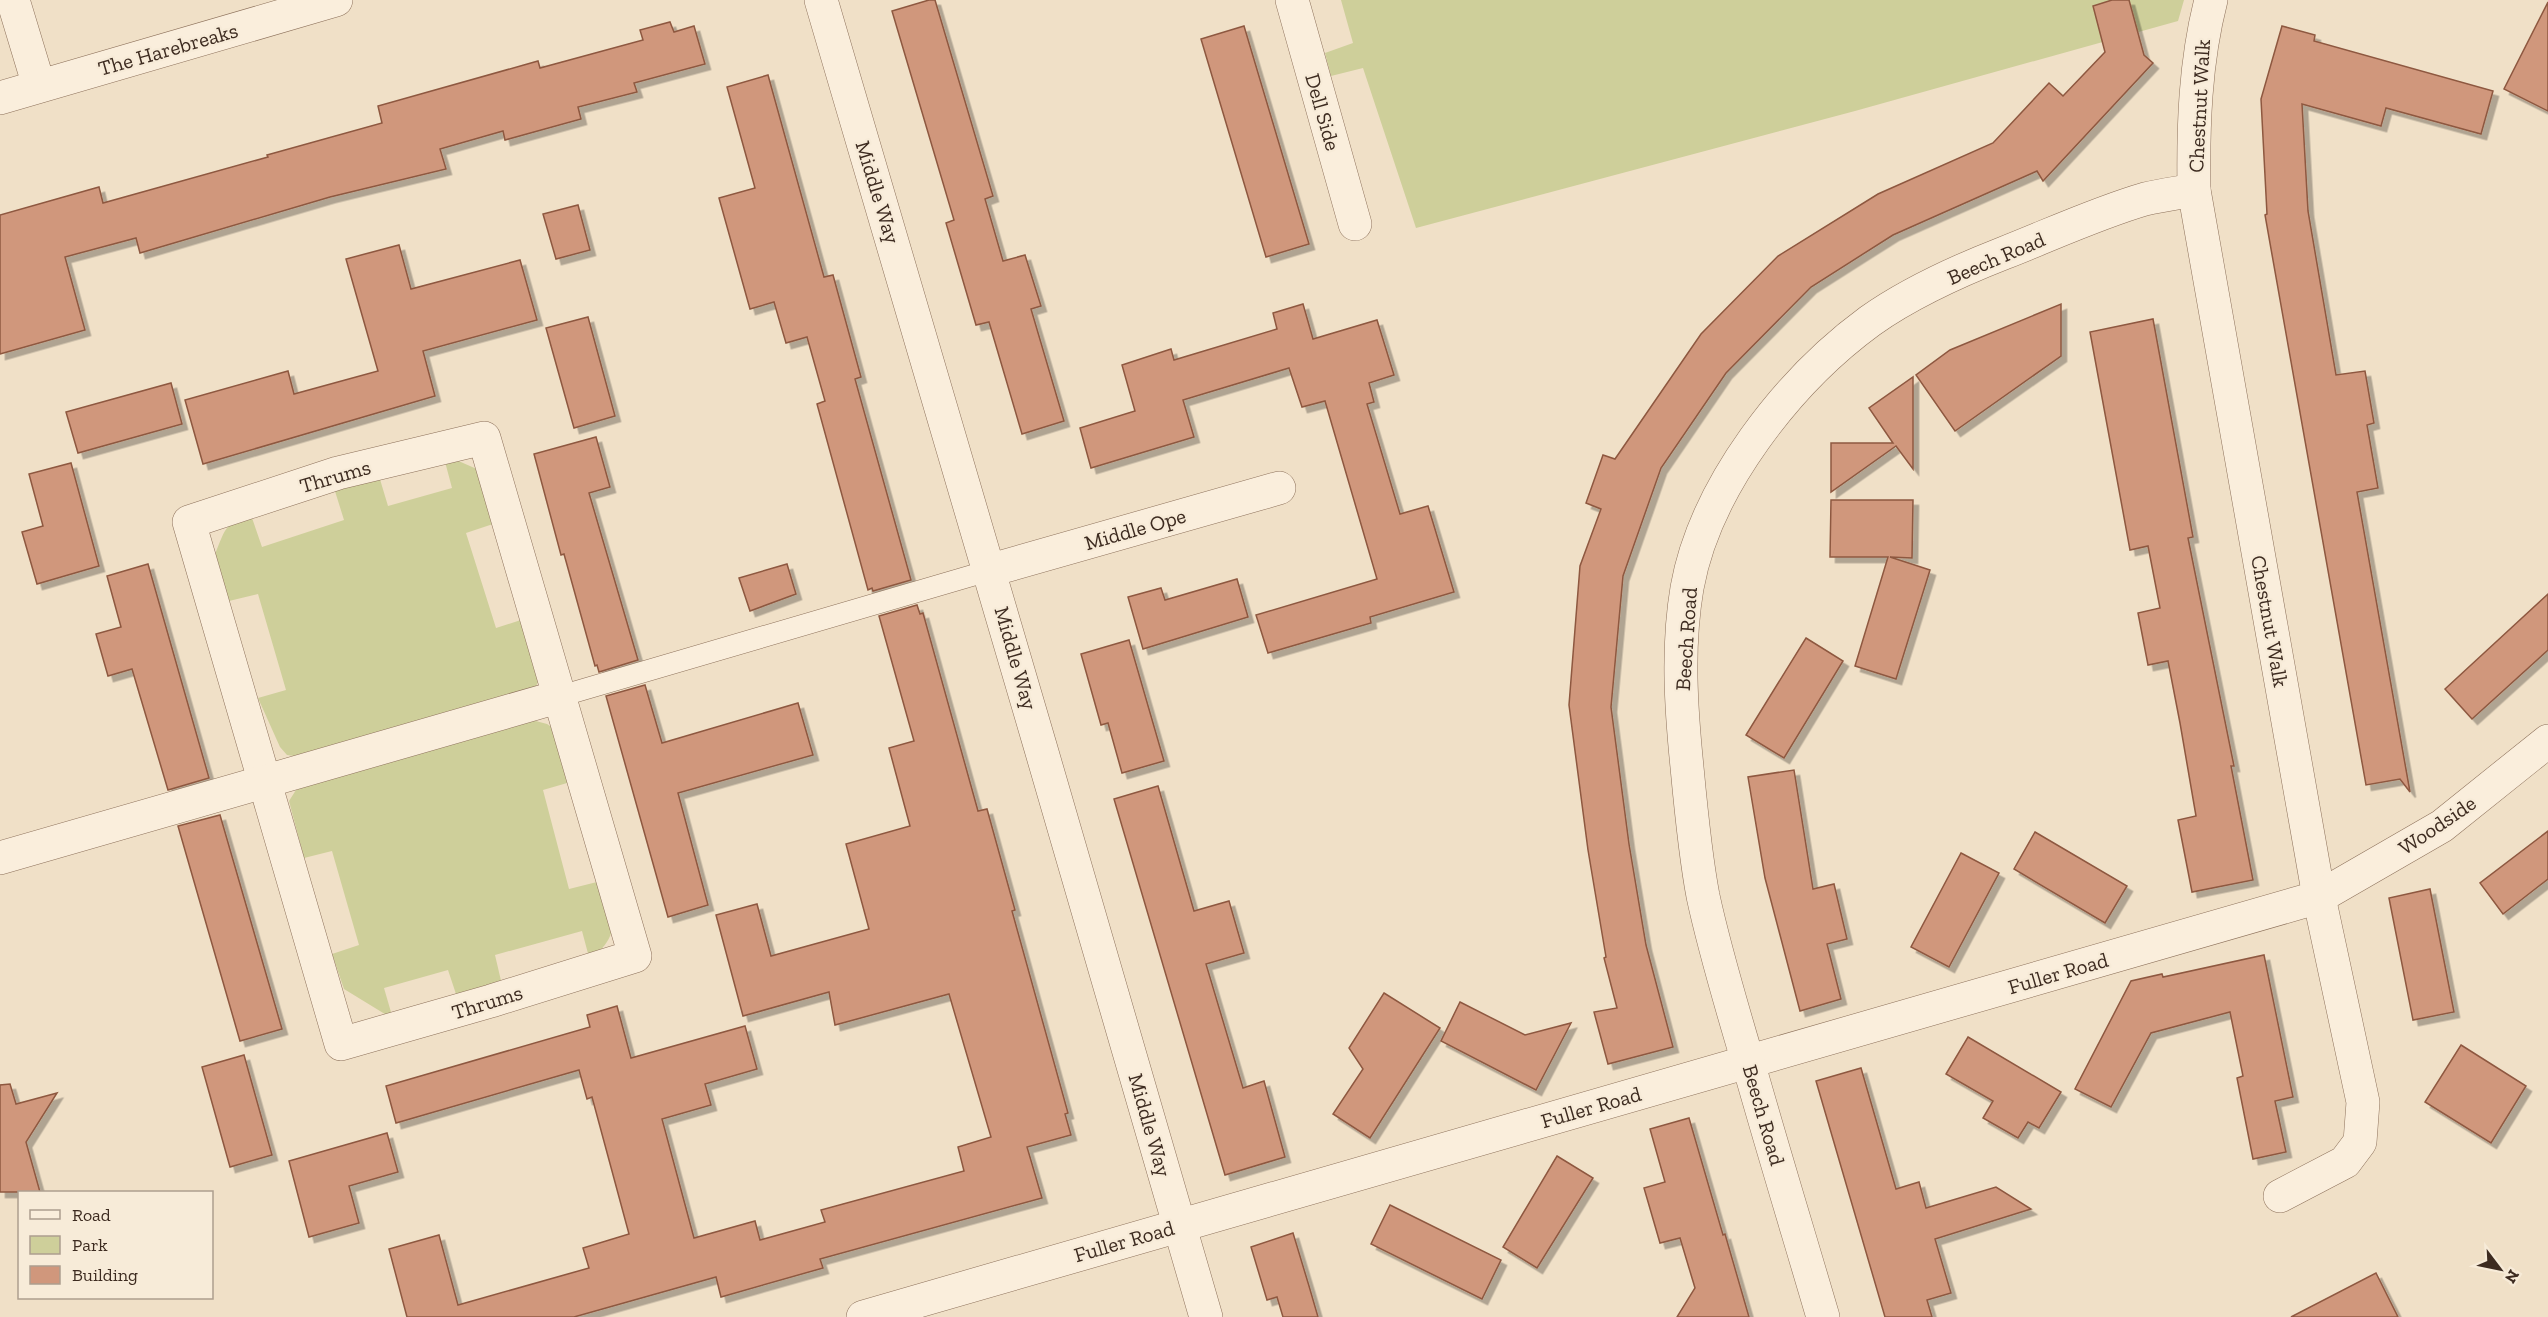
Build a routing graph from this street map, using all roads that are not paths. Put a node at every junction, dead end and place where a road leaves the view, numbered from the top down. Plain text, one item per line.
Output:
1 (13, 0) edge
2 (336, 0) edge
3 (821, 0) edge
4 (1292, 0) edge
5 (2211, 0) edge
6 (39, 86) junction
7 (0, 98) edge
8 (2194, 189) junction
9 (1355, 224) dead end
10 (1280, 488) dead end
11 (991, 570) junction
12 (561, 696) junction
13 (2548, 741) edge
14 (264, 783) junction
15 (0, 858) edge
16 (2319, 897) junction
17 (1748, 1062) junction
18 (2280, 1196) dead end
19 (1179, 1224) junction
20 (863, 1317) edge
21 (1206, 1317) edge
22 (1823, 1317) edge

1 - 6 street
2 - 6 street, The Harebreaks
3 - 11 street, Middle Way
4 - 9 street, Dell Side
5 - 8 street, Chestnut Walk
6 - 7 street, The Harebreaks
8 - 16 street, Chestnut Walk
8 - 17 street, Beech Road
10 - 11 street, Middle Ope
11 - 12 lane
11 - 19 street, Middle Way
12 - 14 street
12 - 14 street, Thrums
12 - 14 street, Thrums
13 - 16 street, Woodside
14 - 15 street
16 - 17 street, Fuller Road
16 - 18 street, Chestnut Walk
17 - 19 street, Fuller Road
17 - 22 street, Beech Road
19 - 20 street, Fuller Road
19 - 21 street, Middle Way

